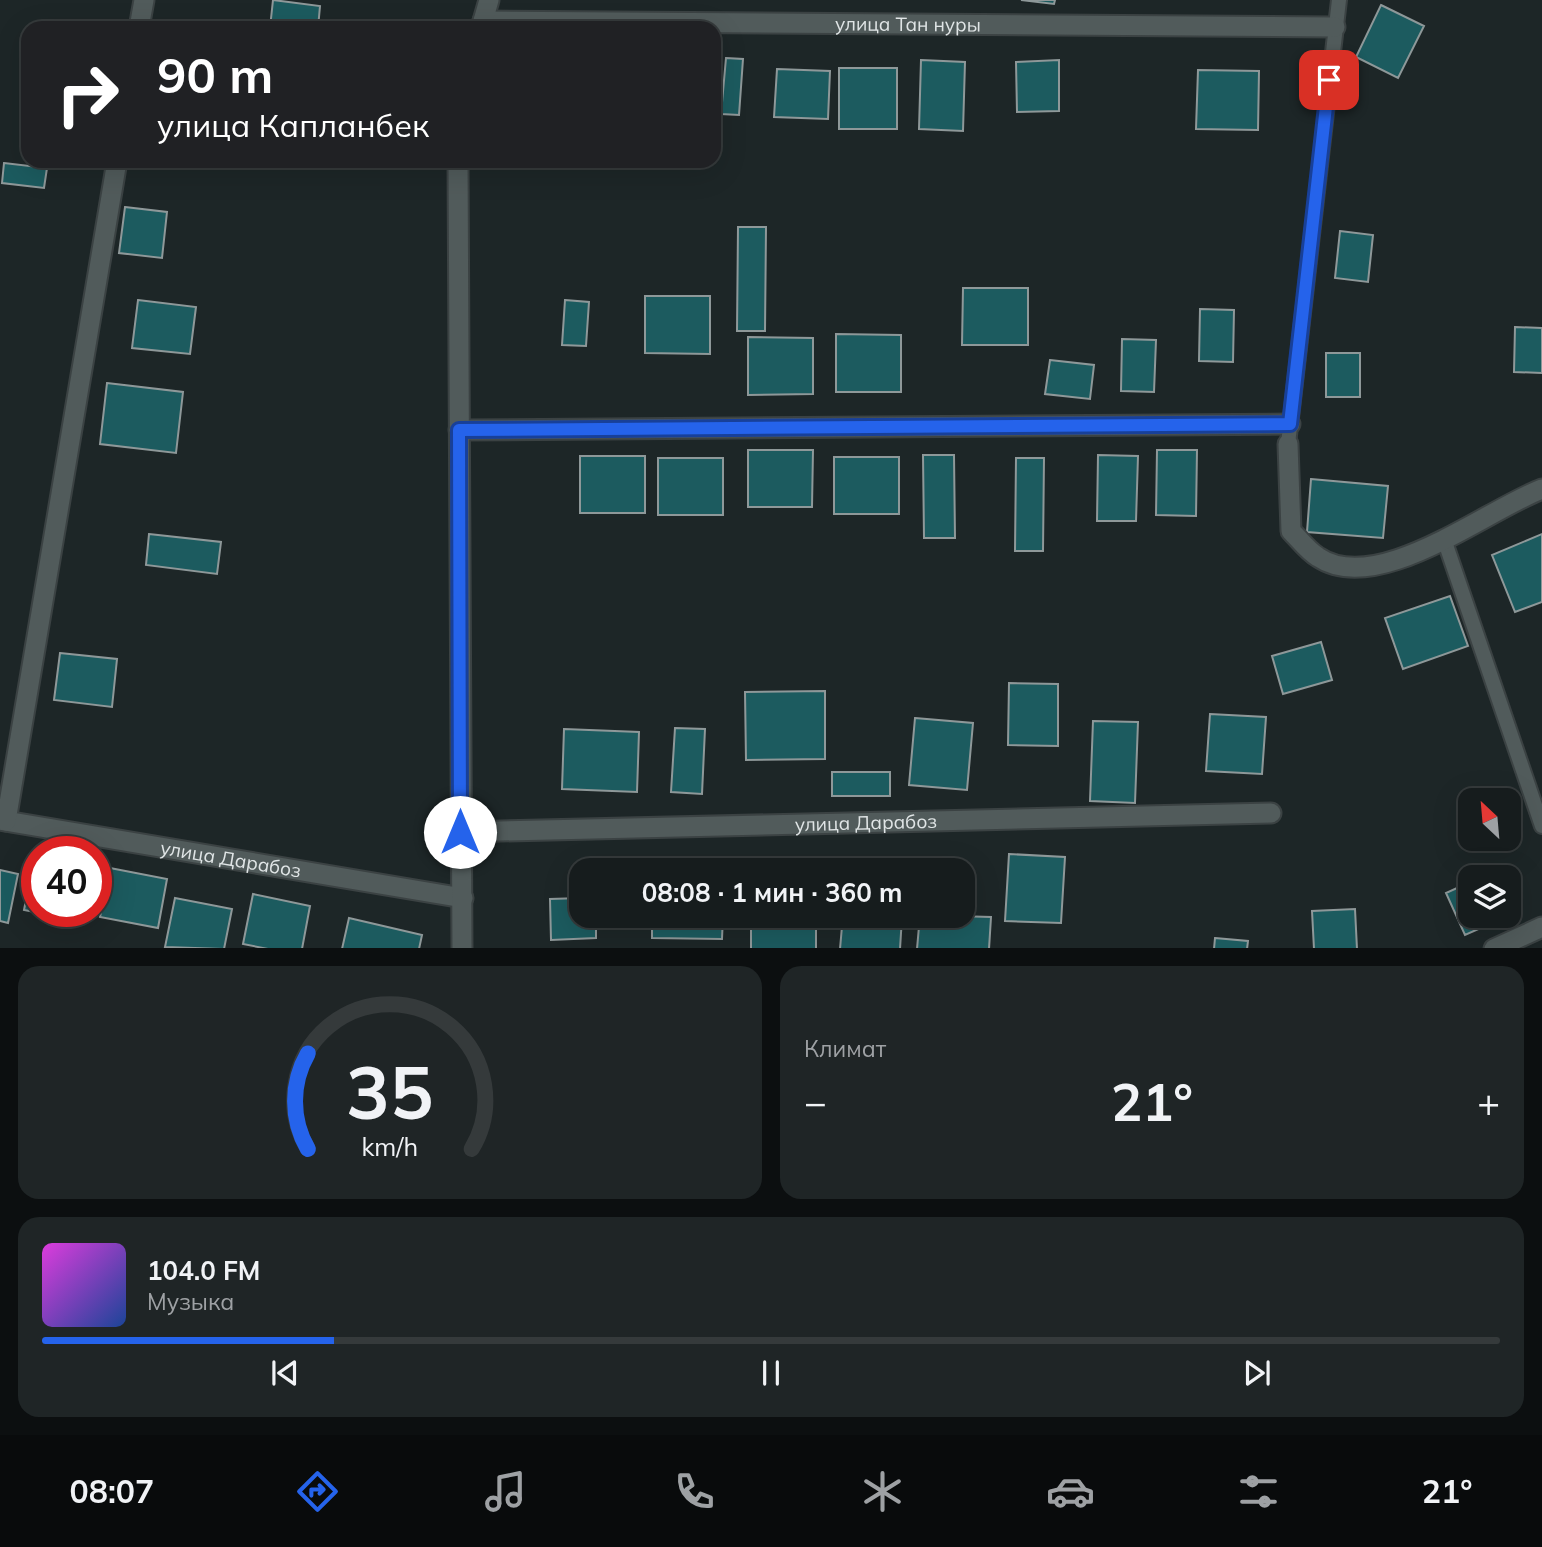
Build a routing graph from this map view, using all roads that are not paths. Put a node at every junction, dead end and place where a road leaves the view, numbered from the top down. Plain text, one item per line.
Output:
1 (144, 0) edge
2 (489, 0) edge
3 (1339, 0) edge
4 (140, 21) edge
5 (483, 21) edge
6 (721, 25) edge
7 (1335, 27) junction
8 (116, 168) edge
9 (458, 168) edge
10 (1290, 424) junction
11 (459, 430) junction
12 (1288, 444) joint
13 (1542, 489) edge
14 (1445, 542) junction
15 (1271, 813) dead end
16 (3, 821) edge
17 (1542, 826) edge
18 (460, 832) junction
19 (463, 898) junction
20 (1542, 927) edge
21 (462, 948) edge
22 (1494, 948) edge

1 - 4 street
2 - 5 street
3 - 7 lane
6 - 7 street, улица Тан нуры
7 - 10 lane
8 - 16 street
9 - 11 street
10 - 11 street
10 - 12 lane
11 - 18 street
12 - 14 street
13 - 14 street
14 - 17 lane
15 - 18 street, улица Дарабоз
16 - 19 street, улица Дарабоз
18 - 19 street
19 - 21 street
20 - 22 street

